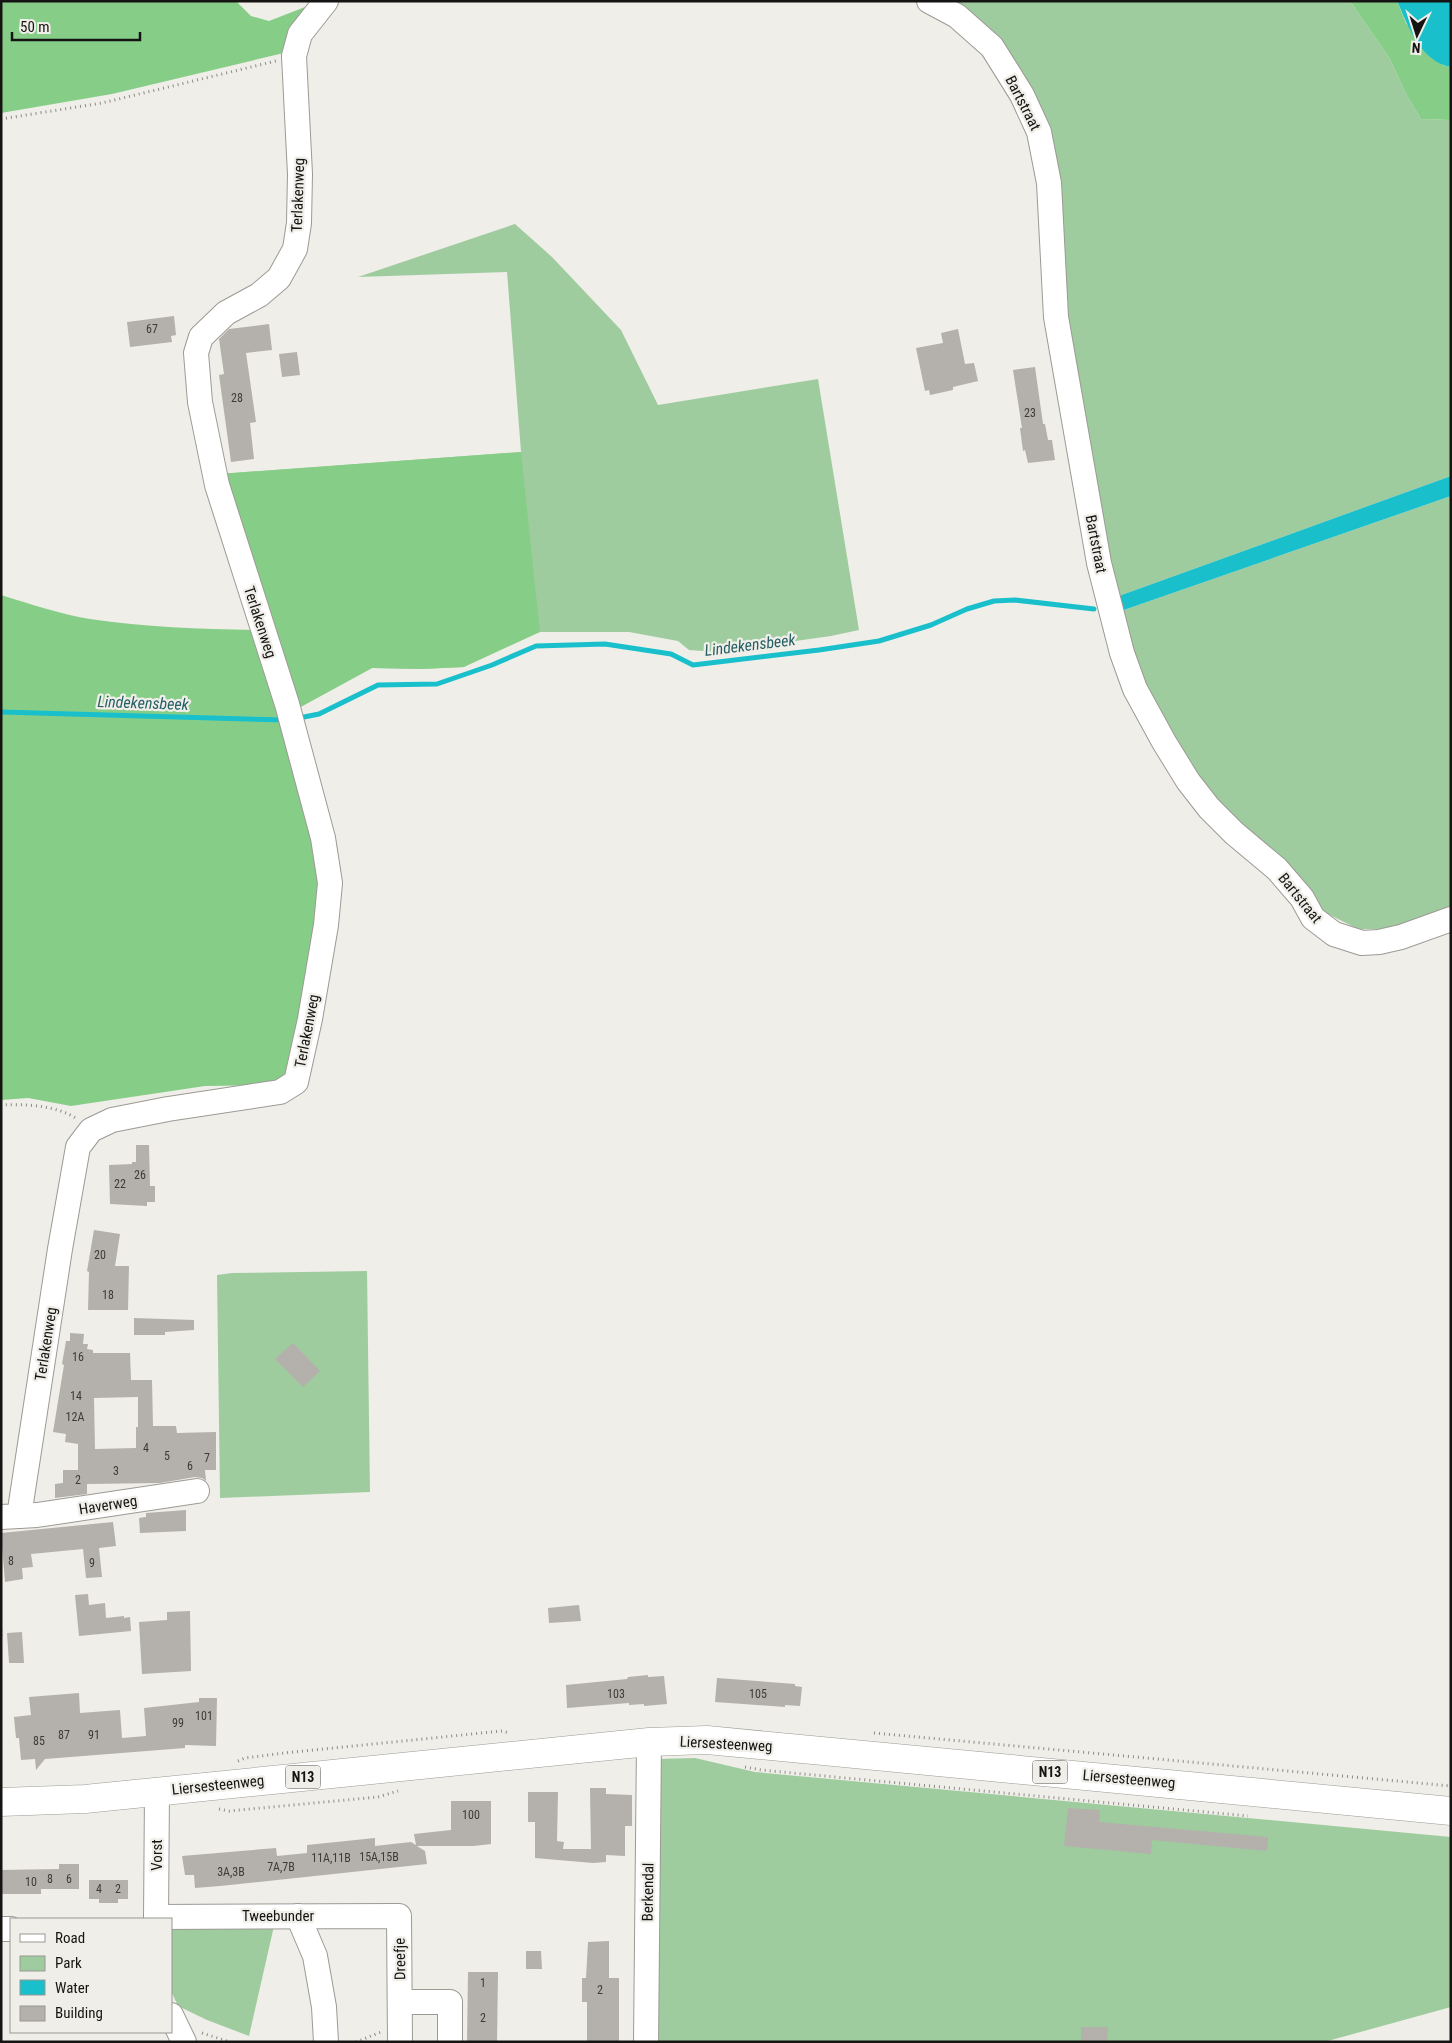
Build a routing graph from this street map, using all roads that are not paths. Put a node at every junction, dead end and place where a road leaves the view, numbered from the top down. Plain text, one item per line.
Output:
1 (326, 1) edge
2 (929, 1) edge
3 (1451, 919) edge
4 (196, 1491) dead end
5 (10, 1517) edge
6 (649, 1742) junction
7 (157, 1791) junction
8 (1, 1802) edge
9 (1451, 1811) edge
10 (298, 1916) junction
11 (399, 1916) joint
12 (156, 1918) edge
13 (400, 2002) junction
14 (172, 2017) edge
15 (184, 2042) edge
16 (326, 2042) edge
17 (400, 2042) edge
18 (450, 2042) edge
19 (646, 2042) edge

1 - 5 street, Terlakenweg
2 - 3 street, Bartstraat
4 - 5 street, Haverweg
6 - 7 main road, Liersesteenweg / N13
6 - 9 main road, Liersesteenweg / N13
6 - 19 street, Berkendal
7 - 8 main road, Liersesteenweg / N13
7 - 12 street, Vorst
10 - 11 street, Tweebunder
10 - 12 street, Tweebunder
10 - 16 street
11 - 13 street, Dreefje
13 - 17 street, Dreefje
13 - 18 street, Dreefje
14 - 15 street

